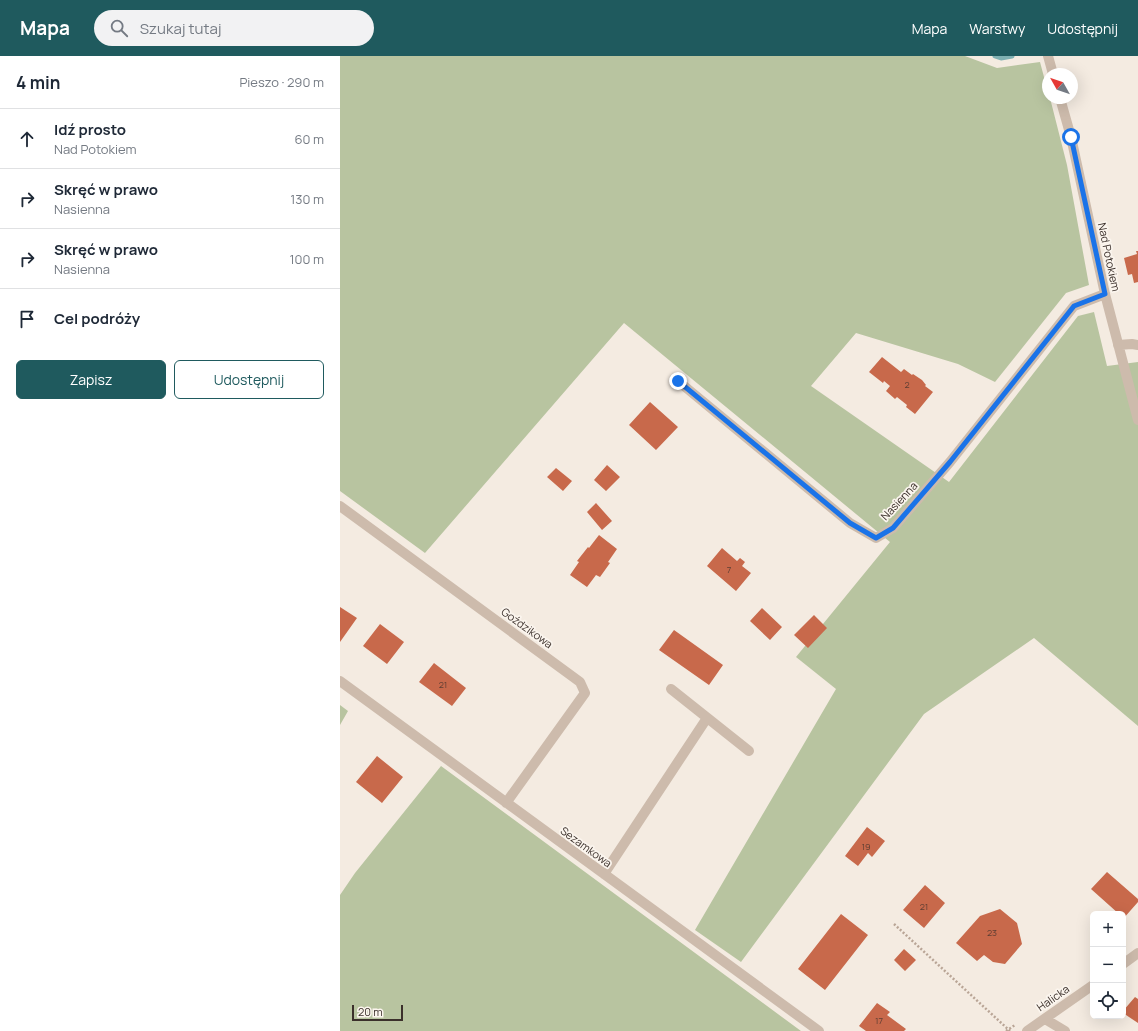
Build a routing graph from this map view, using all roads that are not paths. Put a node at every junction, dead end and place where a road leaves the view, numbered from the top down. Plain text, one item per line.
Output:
1 (1048, 56) edge
2 (1051, 68) edge
3 (1062, 104) edge
4 (1105, 294) junction
5 (1138, 345) edge
6 (1118, 346) junction
7 (678, 381) dead end
8 (1138, 420) edge
9 (340, 506) edge
10 (340, 681) edge
11 (671, 689) dead end
12 (707, 718) junction
13 (749, 751) dead end
14 (506, 803) junction
15 (604, 874) junction
16 (1138, 953) edge
17 (1126, 962) edge
18 (1090, 987) edge
19 (1045, 1019) junction
20 (819, 1031) edge
21 (1027, 1031) edge
22 (1065, 1031) edge

1 - 2 street
3 - 4 street, Nad Potokiem
4 - 6 street, Nad Potokiem
4 - 7 street, Nasienna
5 - 6 street
6 - 8 street, Nad Potokiem
9 - 14 street, Goździkowa
10 - 14 street, Sezamkowa
11 - 12 street
12 - 13 street
12 - 15 street
14 - 15 street, Sezamkowa
15 - 20 street, Sezamkowa
16 - 17 street
18 - 19 street, Halicka
19 - 21 street, Halicka
19 - 22 street

